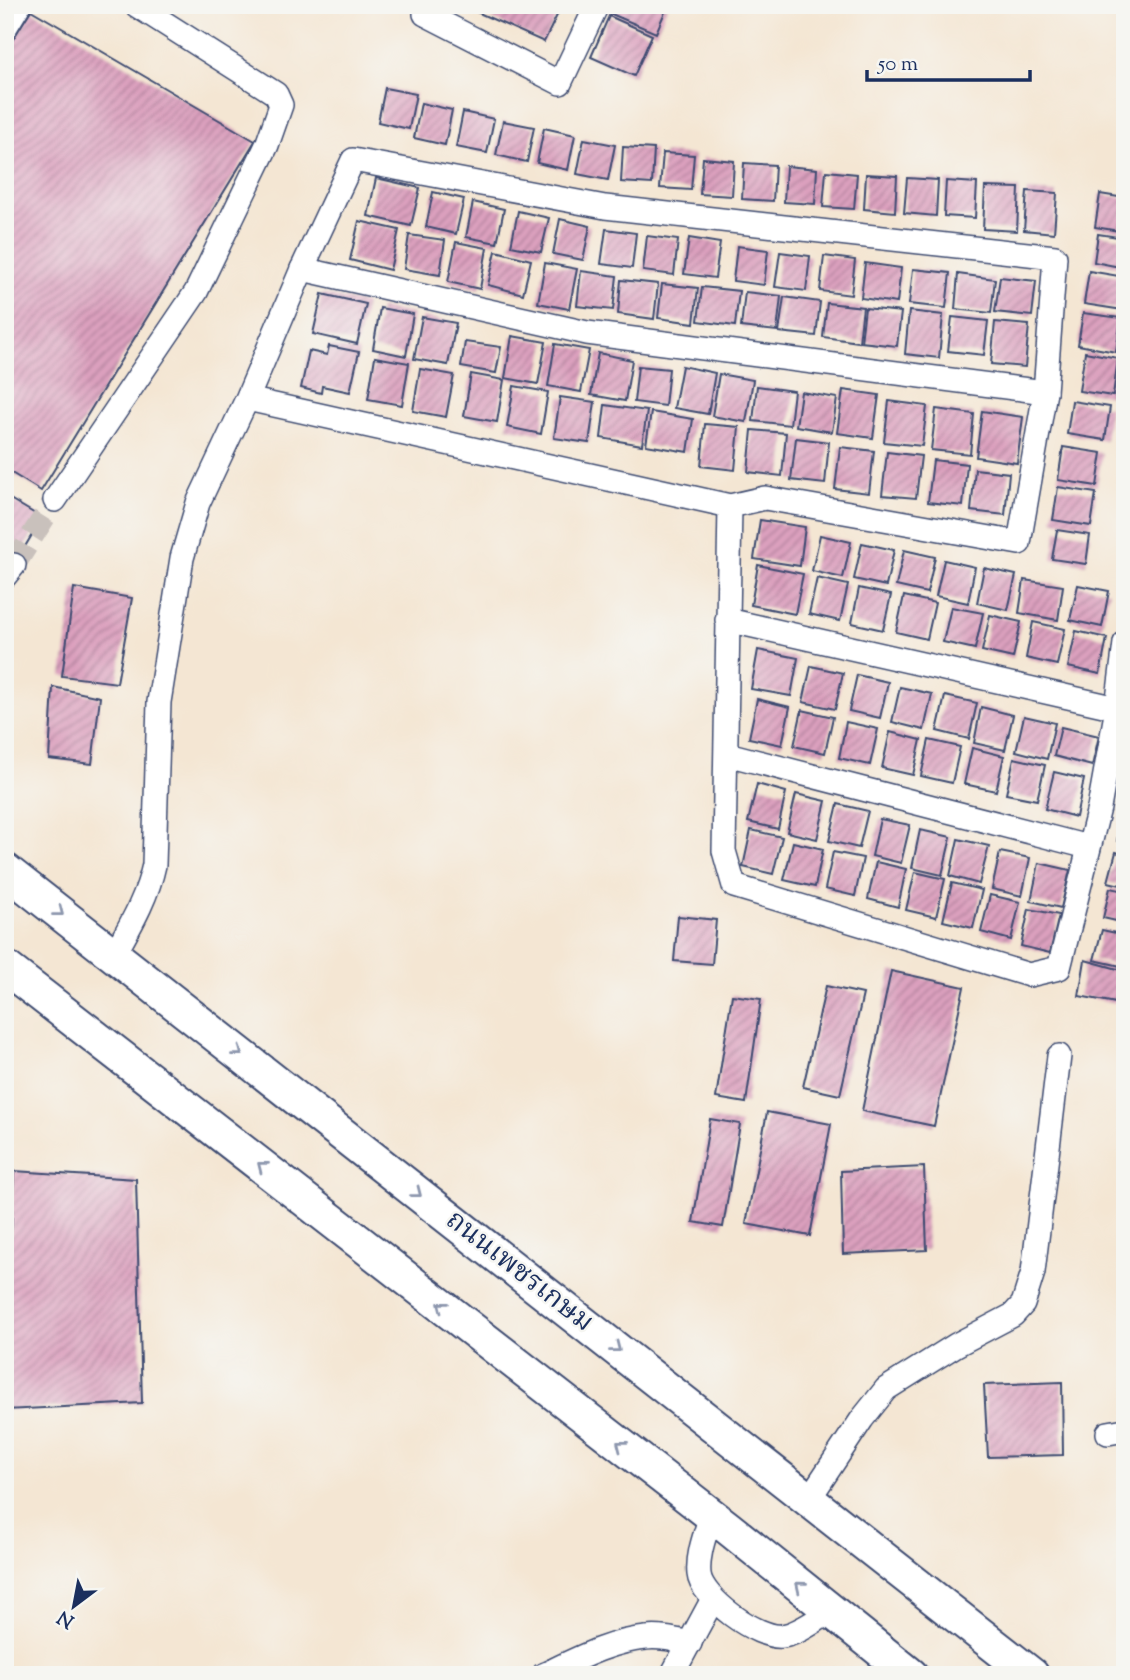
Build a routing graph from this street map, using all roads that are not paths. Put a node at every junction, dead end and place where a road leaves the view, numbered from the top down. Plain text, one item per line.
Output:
1 (19, 5) edge
2 (135, 5) edge
3 (429, 5) edge
4 (597, 5) edge
5 (5, 28) edge
6 (302, 269) junction
7 (1045, 392) junction
8 (247, 399) junction
9 (55, 500) tunnel mouth
10 (730, 506) junction
11 (727, 620) junction
12 (1125, 643) edge
13 (1117, 708) junction
14 (727, 754) junction
15 (1088, 847) junction
16 (5, 870) edge
17 (114, 956) junction
18 (5, 967) edge
19 (1059, 1056) dead end
20 (809, 1499) junction
21 (711, 1515) junction
22 (713, 1599) junction
23 (831, 1611) junction
24 (690, 1643) junction
25 (543, 1675) edge
26 (672, 1675) edge
27 (911, 1675) edge
28 (1032, 1675) edge

1 - 5 street
2 - 9 street
3 - 4 street
6 - 7 street
6 - 7 street
6 - 8 street
7 - 10 street
8 - 10 street
8 - 17 street
10 - 11 street
11 - 13 street
11 - 14 street
12 - 13 street
13 - 15 street
14 - 15 street
14 - 15 street
16 -> 17 highway, ถนนเพชรเกษม
17 -> 20 highway, ถนนเพชรเกษม
21 -> 18 highway
19 - 20 street
20 - 28 highway, ถนนเพชรเกษม
21 - 22 street
23 -> 21 highway
22 - 23 street
22 - 24 street
23 - 27 highway
24 - 25 street
24 - 26 street

